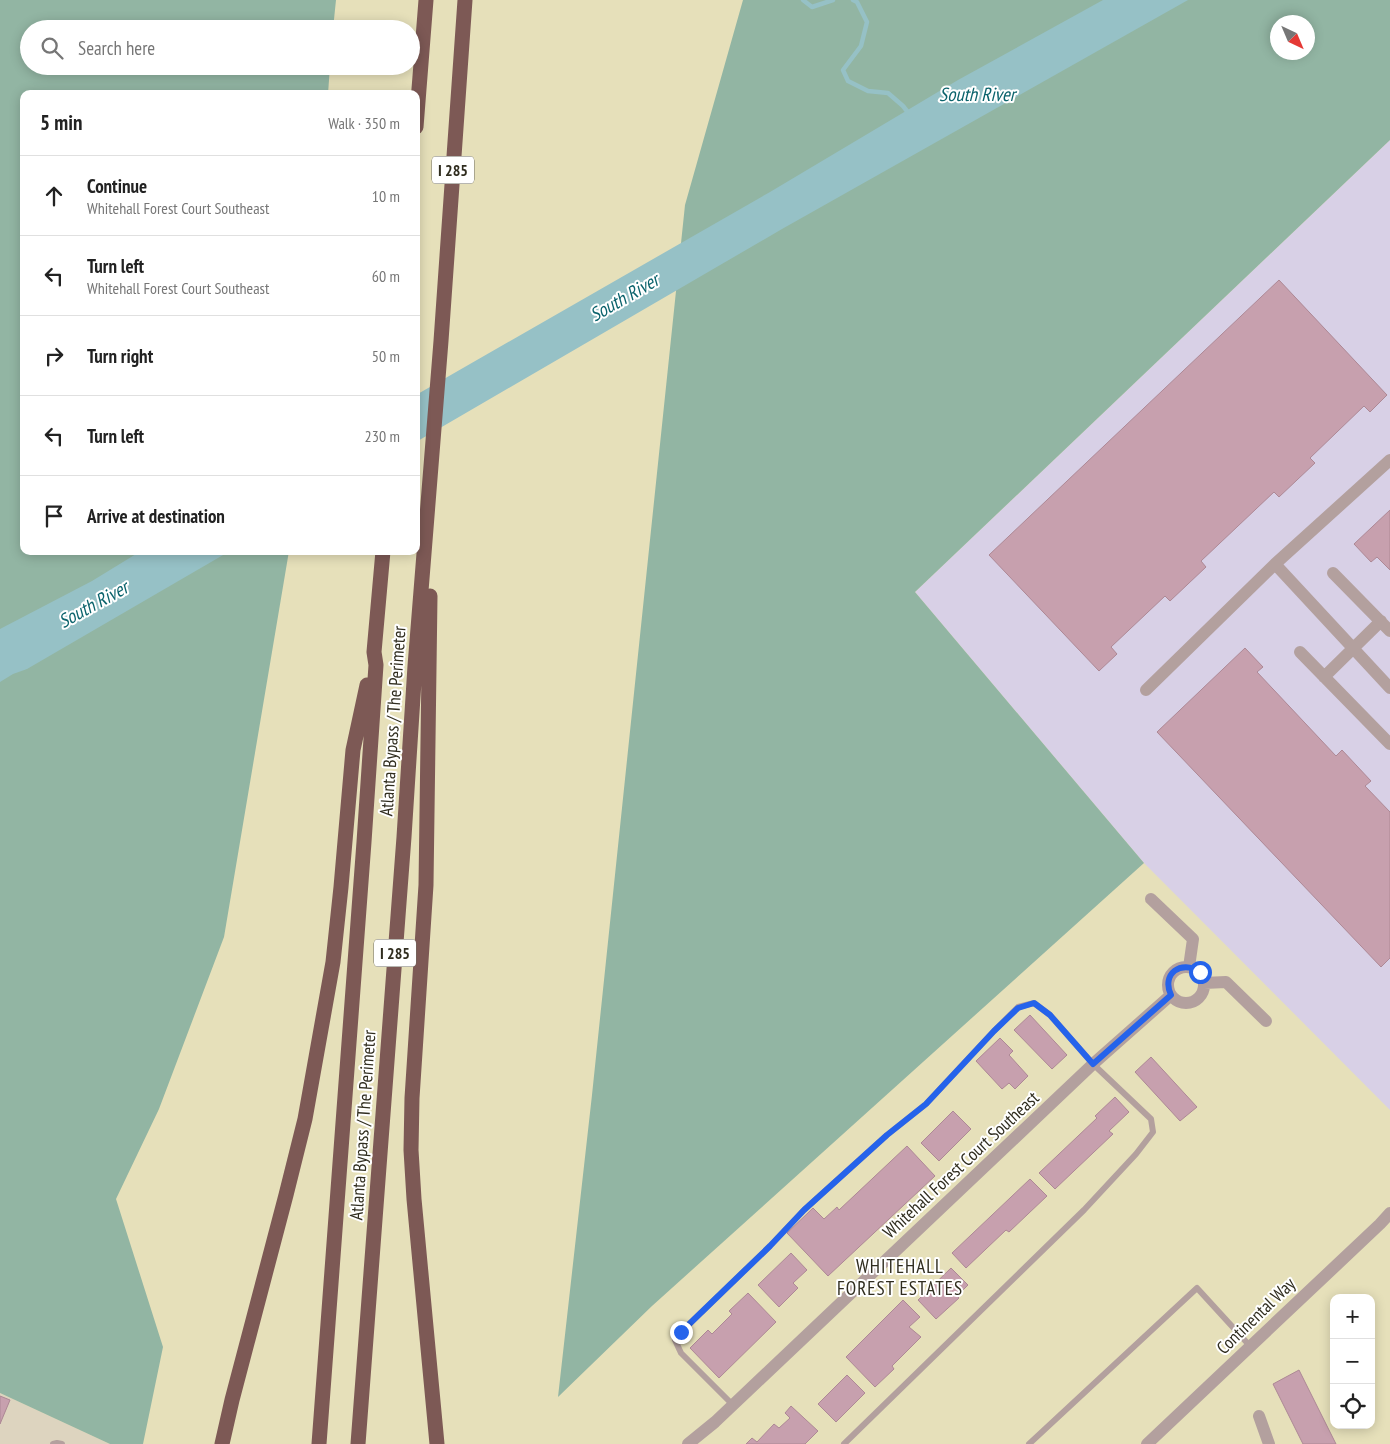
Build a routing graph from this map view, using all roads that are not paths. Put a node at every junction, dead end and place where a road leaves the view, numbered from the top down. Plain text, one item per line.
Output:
1 (426, 0) edge
2 (465, 0) edge
3 (419, 90) edge
4 (1390, 460) edge
5 (432, 462) junction
6 (382, 555) edge
7 (1276, 564) junction
8 (1332, 573) dead end
9 (1381, 621) junction
10 (1390, 631) edge
11 (1353, 648) junction
12 (374, 652) junction
13 (1300, 652) dead end
14 (1324, 677) junction
15 (1390, 688) edge
16 (1146, 690) dead end
17 (1388, 738) edge
18 (1151, 899) dead end
19 (1189, 967) junction
20 (1204, 983) junction
21 (1171, 995) junction
22 (1266, 1021) dead end
23 (1093, 1064) junction
24 (1390, 1213) edge
25 (1250, 1346) junction
26 (732, 1405) junction
27 (1259, 1416) dead end
28 (53, 1444) edge
29 (62, 1444) edge
30 (222, 1444) edge
31 (319, 1444) edge
32 (358, 1444) edge
33 (437, 1444) edge
34 (688, 1444) edge
35 (844, 1444) edge
36 (1030, 1444) edge
37 (1147, 1444) edge
38 (1269, 1444) edge

1 - 3 highway
2 - 5 highway, Atlanta Bypass / The Perimeter / I 285
4 - 7 street
5 - 32 highway, Atlanta Bypass / The Perimeter / I 285
5 - 33 highway
6 - 12 highway, Atlanta Bypass / The Perimeter / I 285
7 - 11 street
7 - 16 street
8 - 9 street
9 - 10 street
9 - 11 street
11 - 14 street
11 - 15 street
12 - 30 highway
12 - 31 highway, Atlanta Bypass / The Perimeter / I 285
13 - 14 street
14 - 17 street
18 - 19 street
19 - 20 street
19 - 21 street
20 - 21 street
20 - 22 street
21 - 23 street, Whitehall Forest Court Southeast
23 - 26 street, Whitehall Forest Court Southeast
23 - 26 lane
23 - 35 lane
24 - 25 street, Continental Way
25 - 36 lane
25 - 37 street, Continental Way
26 - 34 street, Whitehall Forest Court Southeast
27 - 38 street
28 - 29 lane

